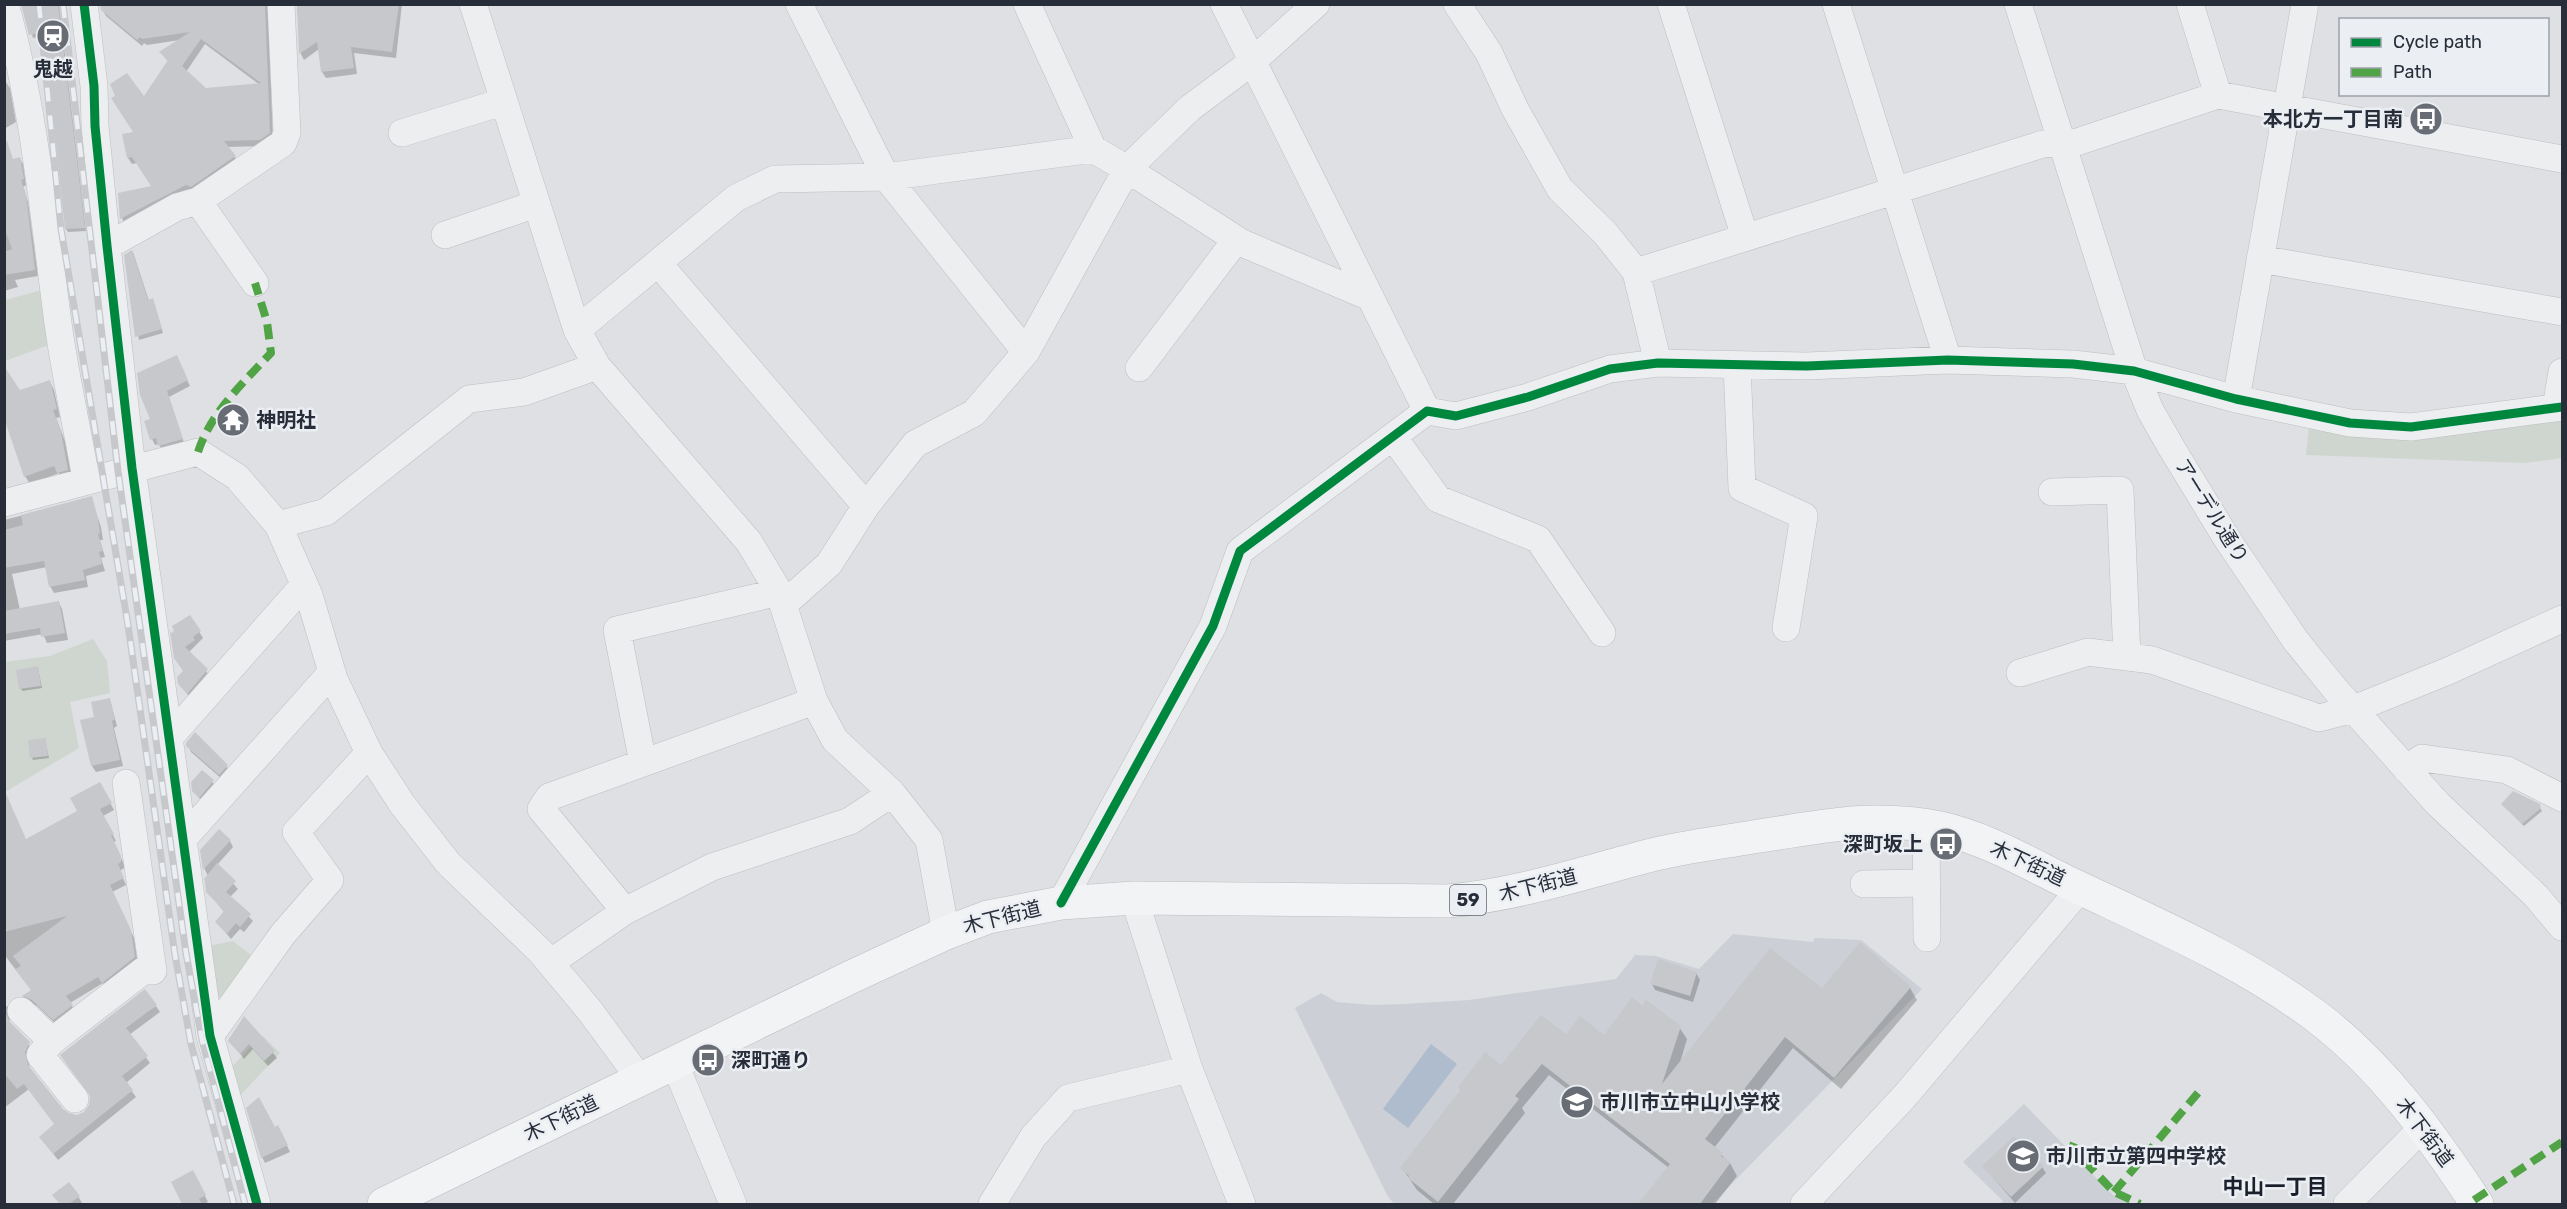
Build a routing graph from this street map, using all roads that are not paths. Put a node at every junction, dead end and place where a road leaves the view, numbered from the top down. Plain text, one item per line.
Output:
1 (5, 4) edge
2 (84, 4) edge
3 (281, 4) edge
4 (473, 4) edge
5 (799, 4) edge
6 (1027, 4) edge
7 (1224, 4) edge
8 (1316, 4) edge
9 (1457, 4) edge
10 (1671, 4) edge
11 (1836, 4) edge
12 (2018, 4) edge
13 (2190, 4) edge
14 (2305, 4) edge
15 (1253, 61) junction
16 (2218, 95) junction
17 (502, 102) junction
18 (2289, 108) junction
19 (402, 133) dead end
20 (2061, 143) junction
21 (1093, 149) junction
22 (2562, 159) edge
23 (1127, 169) junction
24 (886, 177) junction
25 (1896, 191) junction
26 (198, 201) junction
27 (536, 204) junction
28 (445, 235) dead end
29 (1746, 237) junction
30 (1236, 240) junction
31 (107, 246) junction
32 (2260, 260) junction
33 (658, 263) junction
34 (1636, 272) junction
35 (255, 283) dead end
36 (1370, 297) junction
37 (2562, 312) edge
38 (577, 330) junction
39 (1026, 352) junction
40 (1948, 360) junction
41 (1658, 363) junction
42 (1737, 365) junction
43 (597, 366) junction
44 (1138, 368) dead end
45 (2134, 371) junction
46 (2562, 372) edge
47 (2236, 399) junction
48 (2559, 408) edge
49 (1427, 411) junction
50 (1394, 438) junction
51 (132, 468) junction
52 (86, 479) junction
53 (2052, 492) dead end
54 (4, 503) edge
55 (866, 506) junction
56 (278, 525) junction
57 (304, 585) junction
58 (781, 598) junction
59 (2562, 619) edge
60 (1786, 628) dead end
61 (1602, 633) dead end
62 (2127, 657) junction
63 (332, 672) junction
64 (2020, 673) dead end
65 (814, 701) junction
66 (2354, 709) junction
67 (169, 738) junction
68 (369, 753) junction
69 (643, 763) junction
70 (2406, 769) junction
71 (126, 783) dead end
72 (892, 793) junction
73 (2562, 798) edge
74 (1926, 826) junction
75 (183, 839) junction
76 (1927, 883) junction
77 (1864, 884) dead end
78 (2081, 888) junction
79 (1134, 898) junction
80 (1061, 903) junction
81 (625, 911) junction
82 (2562, 927) edge
83 (946, 933) junction
84 (1927, 938) dead end
85 (550, 963) junction
86 (21, 1011) dead end
87 (210, 1036) junction
88 (52, 1041) junction
89 (674, 1062) junction
90 (1189, 1069) junction
91 (640, 1079) junction
92 (75, 1099) dead end
93 (2424, 1126) junction
94 (257, 1204) edge
95 (384, 1204) edge
96 (733, 1204) edge
97 (992, 1204) edge
98 (1242, 1204) edge
99 (1804, 1204) edge
100 (2347, 1204) edge
101 (2477, 1204) edge

1 - 52 street
2 - 31 street
3 - 26 street
4 - 17 street
5 - 24 street
6 - 21 street
7 - 15 street
8 - 15 street
9 - 34 street
10 - 29 street
11 - 25 street
12 - 20 street, アーデル通り
13 - 16 street
14 - 18 street
15 - 23 street
15 - 36 street
16 - 18 street
16 - 20 street
17 - 19 street
17 - 27 street
18 - 22 street
18 - 32 street
20 - 25 street
20 - 45 street, アーデル通り
21 - 23 street
21 - 24 street
23 - 30 street
23 - 39 street
24 - 33 street
24 - 39 street
25 - 29 street
25 - 40 street
26 - 31 street
26 - 35 street
27 - 28 street
27 - 38 street
29 - 34 street
30 - 36 street
30 - 44 street
31 - 51 street
32 - 37 street
32 - 47 street
33 - 38 street
33 - 55 street
34 - 41 street
36 - 49 street
38 - 43 street
39 - 55 street
40 - 42 street
40 - 45 street
41 - 42 street
41 - 49 street
42 - 60 street
43 - 56 street
43 - 58 street
45 - 47 street
45 - 66 street, アーデル通り
46 - 48 street
47 - 48 street
49 - 50 street
50 - 61 street
50 - 80 street
51 - 52 street
51 - 56 street
51 - 67 street
52 - 54 street
53 - 62 street
55 - 58 street
56 - 57 street
57 - 63 street
57 - 67 street
58 - 65 street
58 - 69 street
59 - 66 street
62 - 64 street
62 - 66 street
63 - 68 street
63 - 75 street
65 - 69 street
65 - 72 street
66 - 70 street, アーデル通り
67 - 75 street
68 - 85 street
68 - 87 street
69 - 81 street
70 - 73 street
70 - 82 street, アーデル通り
71 - 88 street
72 - 81 street
72 - 83 street
74 - 76 street
74 - 78 main road, 木下街道 / 59
74 - 79 main road, 木下街道 / 59
75 - 87 street
76 - 77 street
76 - 84 street
78 - 93 main road, 木下街道 / 59
78 - 99 street
79 - 80 main road, 木下街道 / 59
79 - 90 street
80 - 83 main road, 木下街道 / 59
81 - 85 street
83 - 89 main road, 木下街道 / 59
85 - 91 street
86 - 88 street
87 - 94 street
88 - 92 street
89 - 91 main road, 木下街道 / 59
89 - 96 street
90 - 97 street
90 - 98 street
91 - 95 main road, 木下街道 / 59
93 - 100 street
93 - 101 main road, 木下街道 / 59

